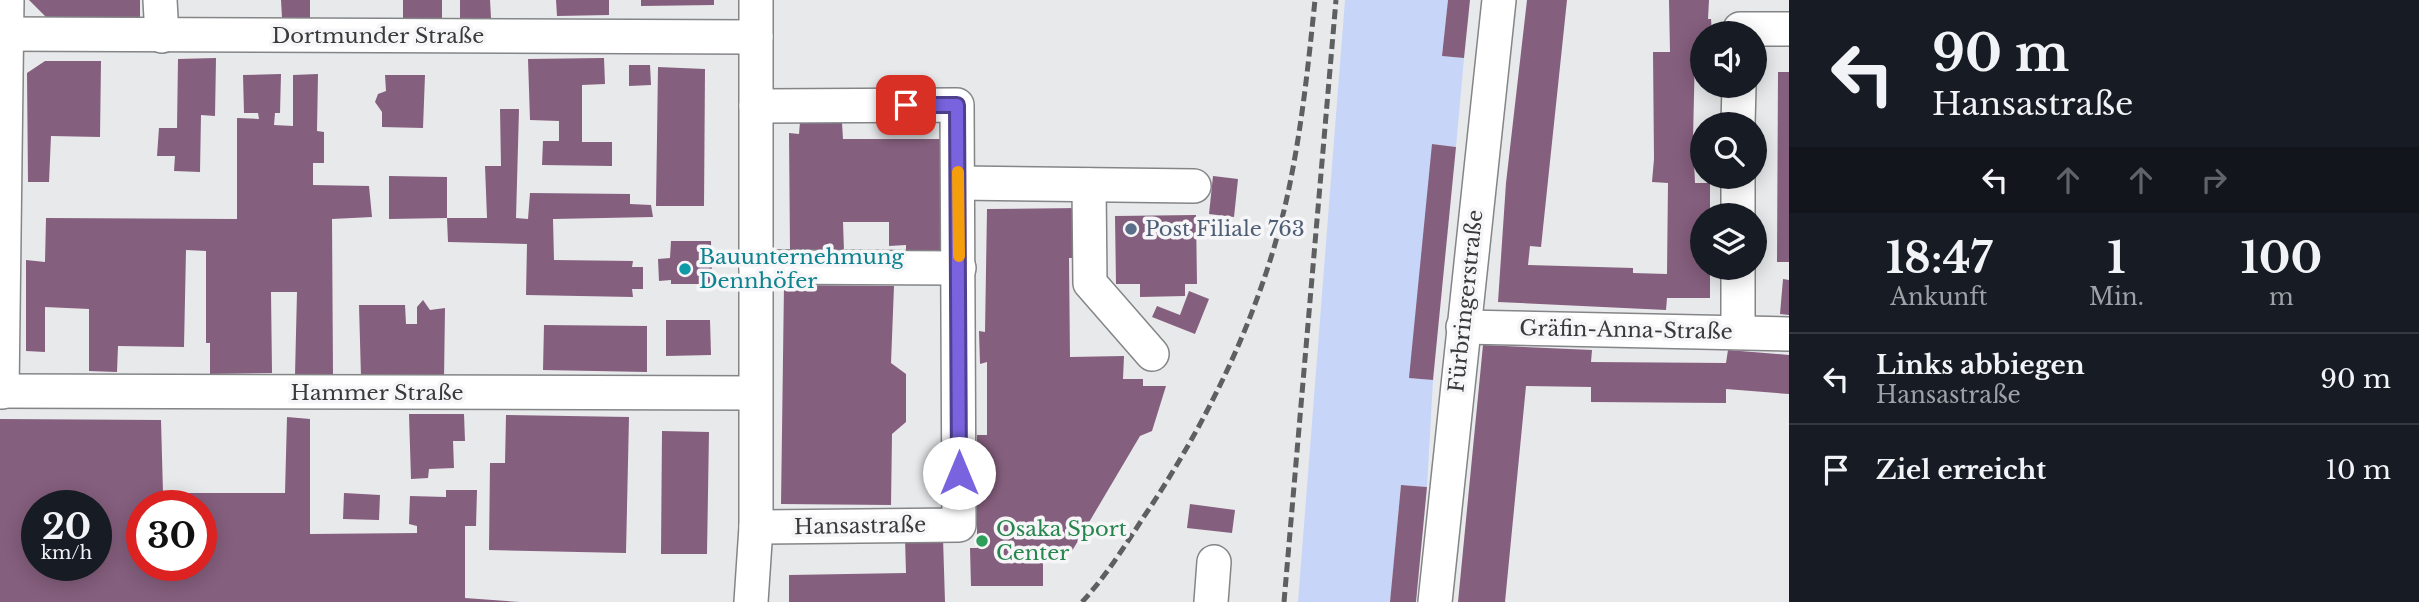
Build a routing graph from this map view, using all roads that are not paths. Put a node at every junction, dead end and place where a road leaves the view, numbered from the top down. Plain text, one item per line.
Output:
1 (7, 0) edge
2 (160, 0) edge
3 (756, 0) edge
4 (1499, 0) edge
5 (1767, 25) edge
6 (1789, 29) edge
7 (3, 34) edge
8 (162, 36) junction
9 (756, 37) junction
10 (756, 106) junction
11 (958, 183) junction
12 (1089, 185) junction
13 (1194, 186) dead end
14 (756, 268) junction
15 (959, 268) junction
16 (1738, 280) edge
17 (1463, 327) junction
18 (1738, 331) junction
19 (1789, 334) edge
20 (1152, 354) dead end
21 (1, 391) edge
22 (755, 393) junction
23 (756, 527) junction
24 (1214, 562) dead end
25 (751, 602) edge
26 (1210, 602) edge
27 (1435, 602) edge

1 - 7 street
2 - 8 street
3 - 9 street
4 - 17 street, Fürbringerstraße
5 - 6 street
7 - 8 street, Dortmunder Straße
7 - 21 street
8 - 9 street, Dortmunder Straße
9 - 10 street
10 - 11 street, Hansastraße
10 - 14 street
11 - 12 street
11 - 15 street, Hansastraße
12 - 13 street
12 - 20 street
14 - 15 street
14 - 22 street
15 - 23 street, Hansastraße
16 - 18 street
17 - 18 street, Gräfin-Anna-Straße
17 - 27 street, Fürbringerstraße
18 - 19 street, Gräfin-Anna-Straße
21 - 22 street, Hammer Straße
22 - 23 street
23 - 25 street
24 - 26 street

